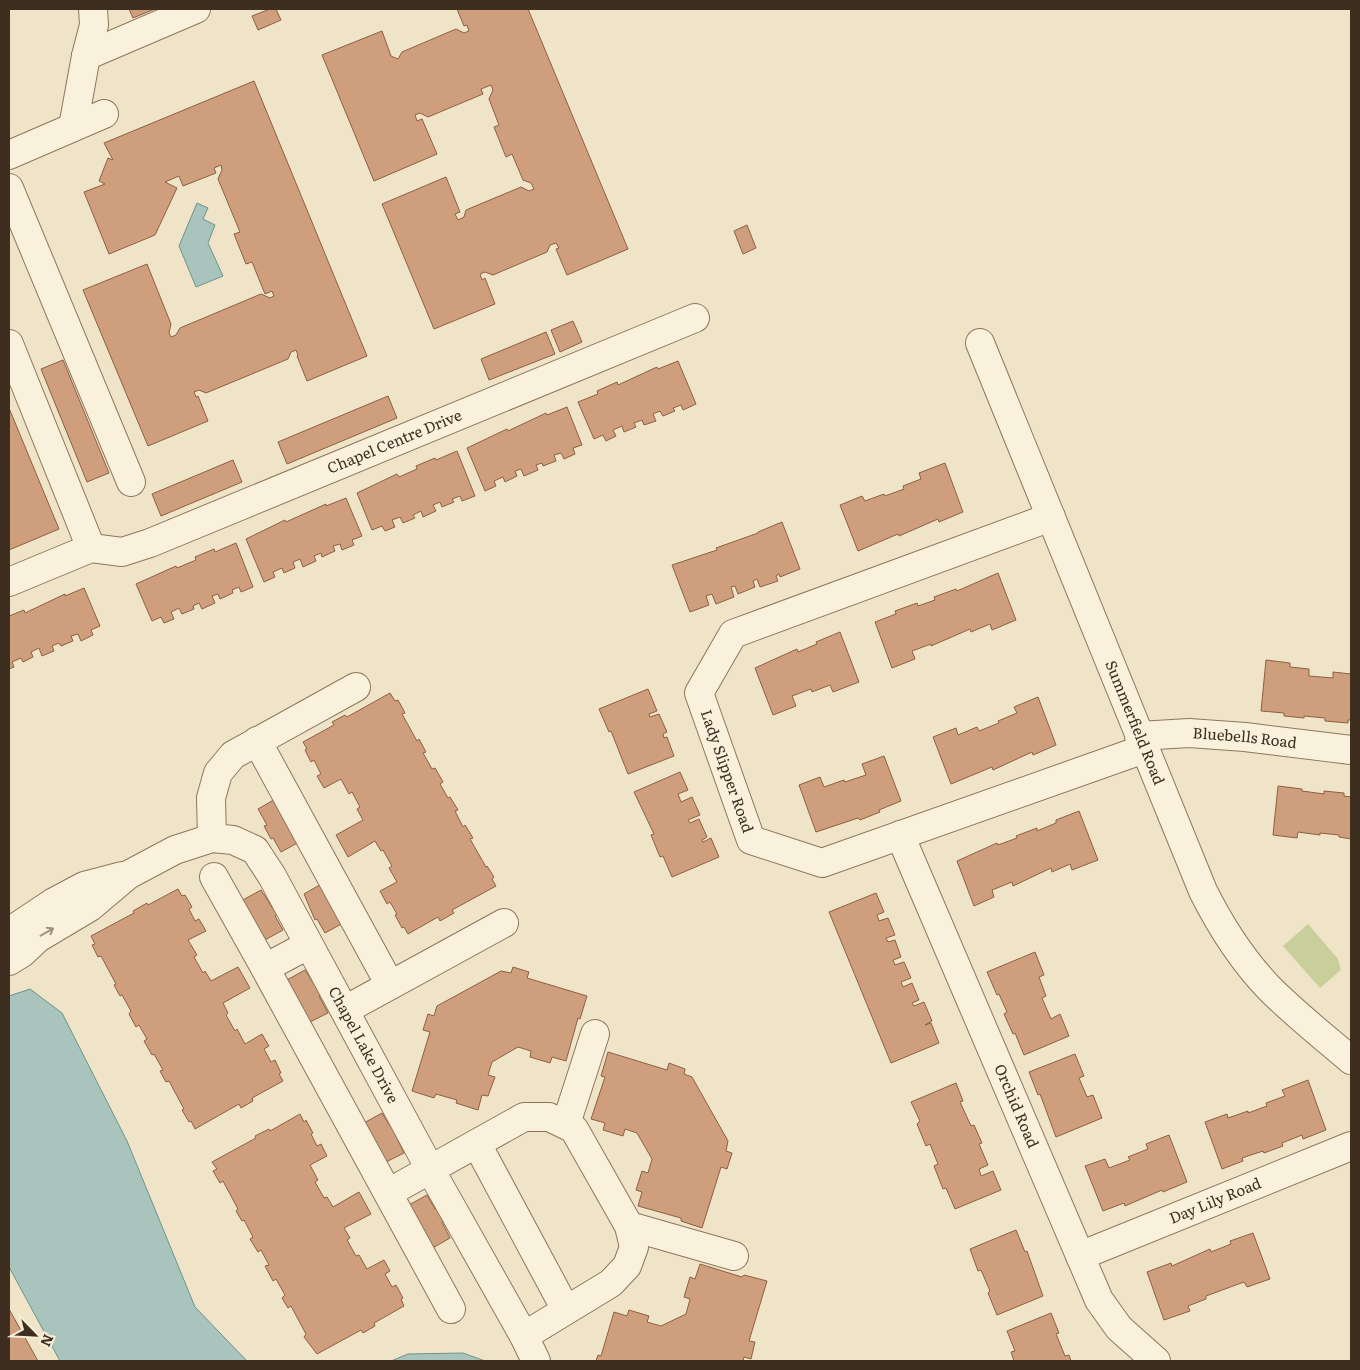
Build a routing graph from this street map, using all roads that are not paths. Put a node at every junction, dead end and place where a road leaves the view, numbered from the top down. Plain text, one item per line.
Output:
1 (93, 9) edge
2 (196, 9) edge
3 (86, 56) junction
4 (104, 114) dead end
5 (73, 128) junction
6 (9, 155) edge
7 (9, 188) edge
8 (695, 318) dead end
9 (980, 343) dead end
10 (9, 344) edge
11 (131, 482) dead end
12 (1051, 517) junction
13 (91, 548) junction
14 (9, 582) edge
15 (356, 687) dead end
16 (257, 741) junction
17 (1142, 742) junction
18 (1351, 750) edge
19 (900, 835) junction
20 (212, 838) junction
21 (128, 875) junction
22 (214, 877) dead end
23 (504, 923) dead end
24 (9, 932) edge
25 (308, 946) junction
26 (9, 961) edge
27 (265, 968) junction
28 (390, 985) junction
29 (344, 1010) junction
30 (595, 1034) dead end
31 (1351, 1060) edge
32 (566, 1124) junction
33 (477, 1144) junction
34 (1351, 1146) edge
35 (430, 1169) junction
36 (388, 1193) junction
37 (629, 1226) junction
38 (734, 1256) dead end
39 (1080, 1256) junction
40 (451, 1309) dead end
41 (566, 1310) junction
42 (524, 1336) junction
43 (536, 1361) edge
44 (1156, 1361) edge

1 - 3 street
2 - 3 street
3 - 5 street
4 - 5 street
5 - 6 street
7 - 11 street
8 - 13 street, Chapel Centre Drive
9 - 12 street, Summerfield Road
10 - 13 street
12 - 17 street, Summerfield Road
12 - 19 street, Lady Slipper Road
13 - 14 street
15 - 16 street
16 - 20 street
16 - 28 street
17 - 18 street, Bluebells Road
17 - 19 street, Lady Slipper Road
17 - 31 street, Summerfield Road
19 - 39 street, Orchid Road
20 - 21 street, Chapel Lake Drive
20 - 25 street, Chapel Lake Drive
21 - 24 street, Chapel Lake Drive
26 -> 21 street, Chapel Lake Drive
22 - 27 street
23 - 28 street
25 - 27 street
25 - 29 street, Chapel Lake Drive
27 - 36 street
28 - 29 street
29 - 35 street, Chapel Lake Drive
30 - 32 street
32 - 33 street
32 - 37 street
33 - 35 street
33 - 41 street
34 - 39 street, Day Lily Road
35 - 36 street
35 - 42 street, Chapel Lake Drive
36 - 40 street
37 - 38 street
37 - 41 street
39 - 44 street, Orchid Road
41 - 42 street
42 - 43 street, Chapel Lake Drive

